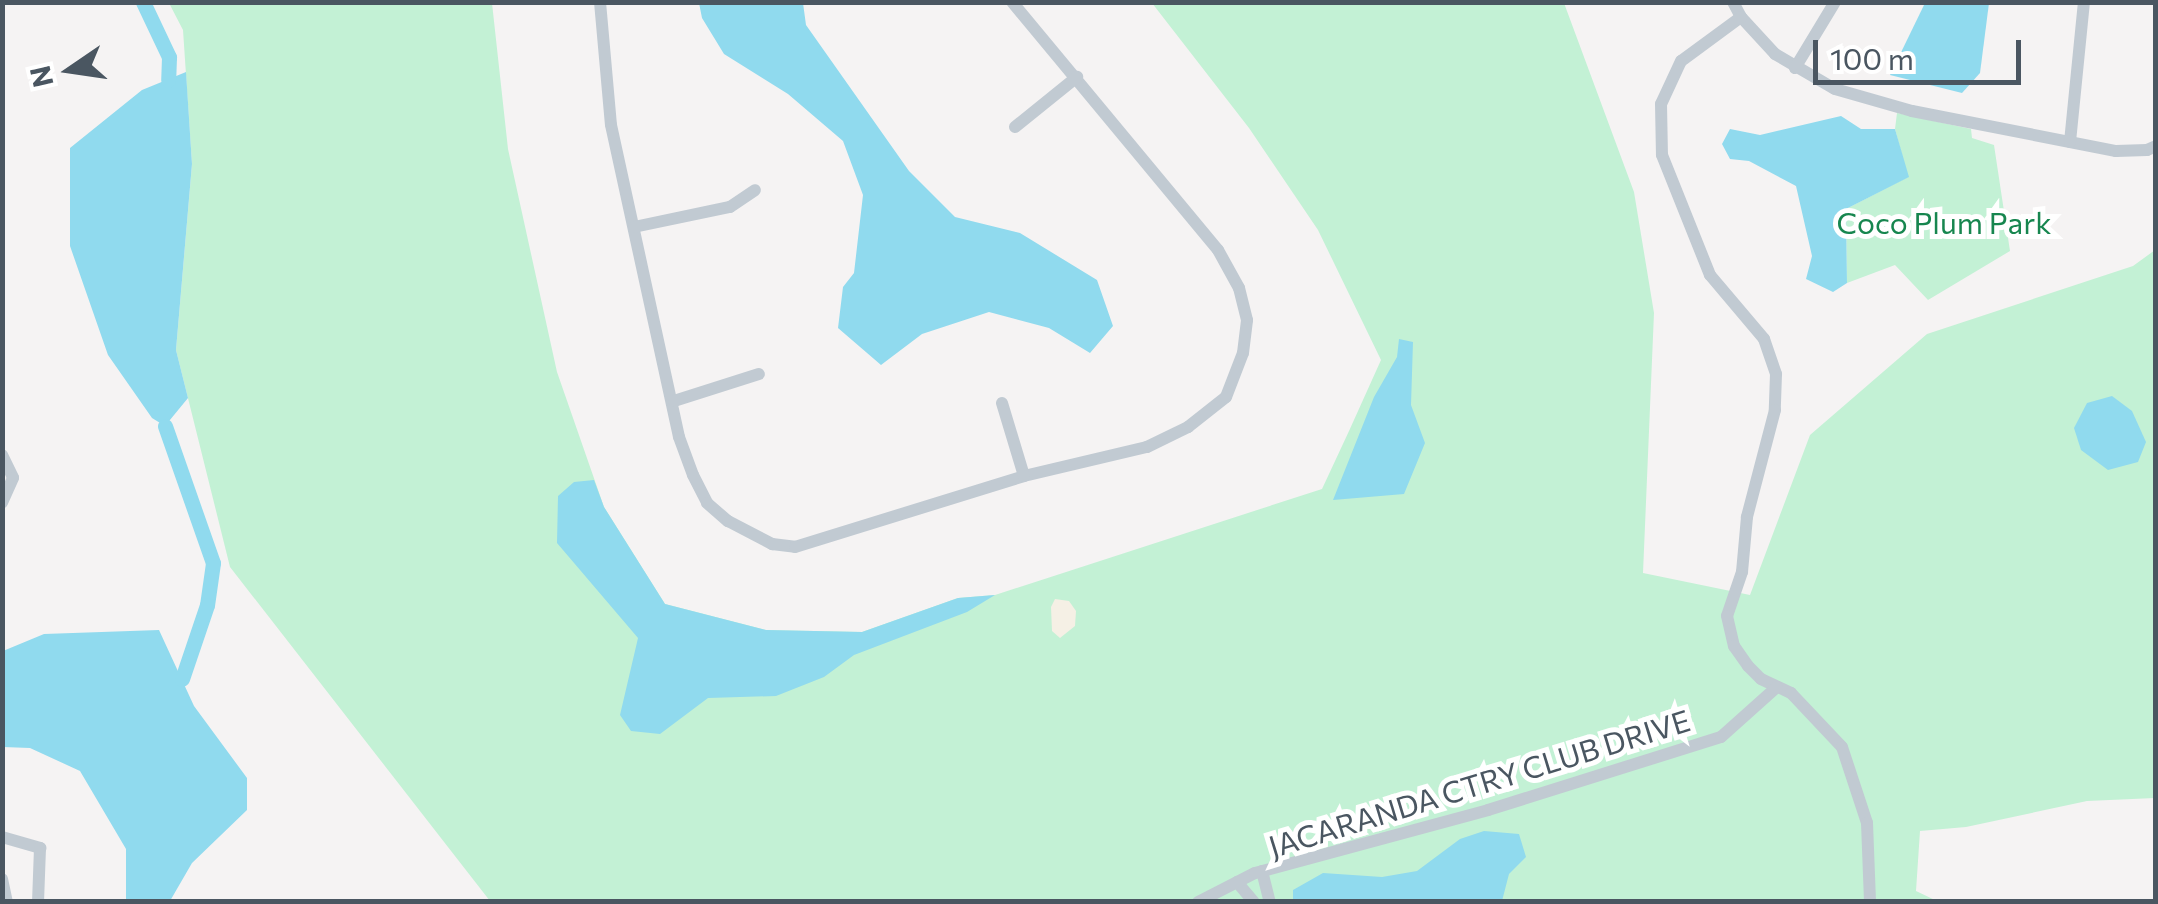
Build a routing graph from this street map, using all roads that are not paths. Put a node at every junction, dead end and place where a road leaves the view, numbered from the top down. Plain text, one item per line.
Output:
1 (600, 2) edge
2 (1012, 2) edge
3 (1733, 2) edge
4 (1835, 2) edge
5 (2084, 2) edge
6 (1740, 18) junction
7 (1796, 68) junction
8 (1078, 77) junction
9 (1015, 127) dead end
10 (2070, 142) junction
11 (2156, 146) edge
12 (754, 190) dead end
13 (634, 227) junction
14 (758, 374) dead end
15 (674, 401) junction
16 (1002, 403) dead end
17 (2, 454) edge
18 (1024, 476) junction
19 (2, 502) edge
20 (1777, 687) junction
21 (2, 837) edge
22 (1262, 871) junction
23 (2, 880) edge
24 (1237, 882) junction
25 (7, 902) edge
26 (38, 902) edge
27 (1198, 902) edge
28 (1254, 902) edge
29 (1270, 902) edge
30 (1870, 902) edge

1 - 13 street
2 - 8 street
3 - 6 street
4 - 7 street
5 - 10 street
6 - 7 street
6 - 20 street
7 - 10 street
8 - 9 street
8 - 18 street
10 - 11 street
12 - 13 street
13 - 15 street
14 - 15 street
15 - 18 street
16 - 18 street
17 - 19 street
20 - 22 street, JACARANDA CTRY CLUB DRIVE
20 - 30 street
21 - 26 street
22 - 24 street
22 - 29 street, JACARANDA CTRY CLUB DRIVE
23 - 25 street
24 - 27 street
24 - 28 street, JACARANDA CTRY CLUB DRIVE

